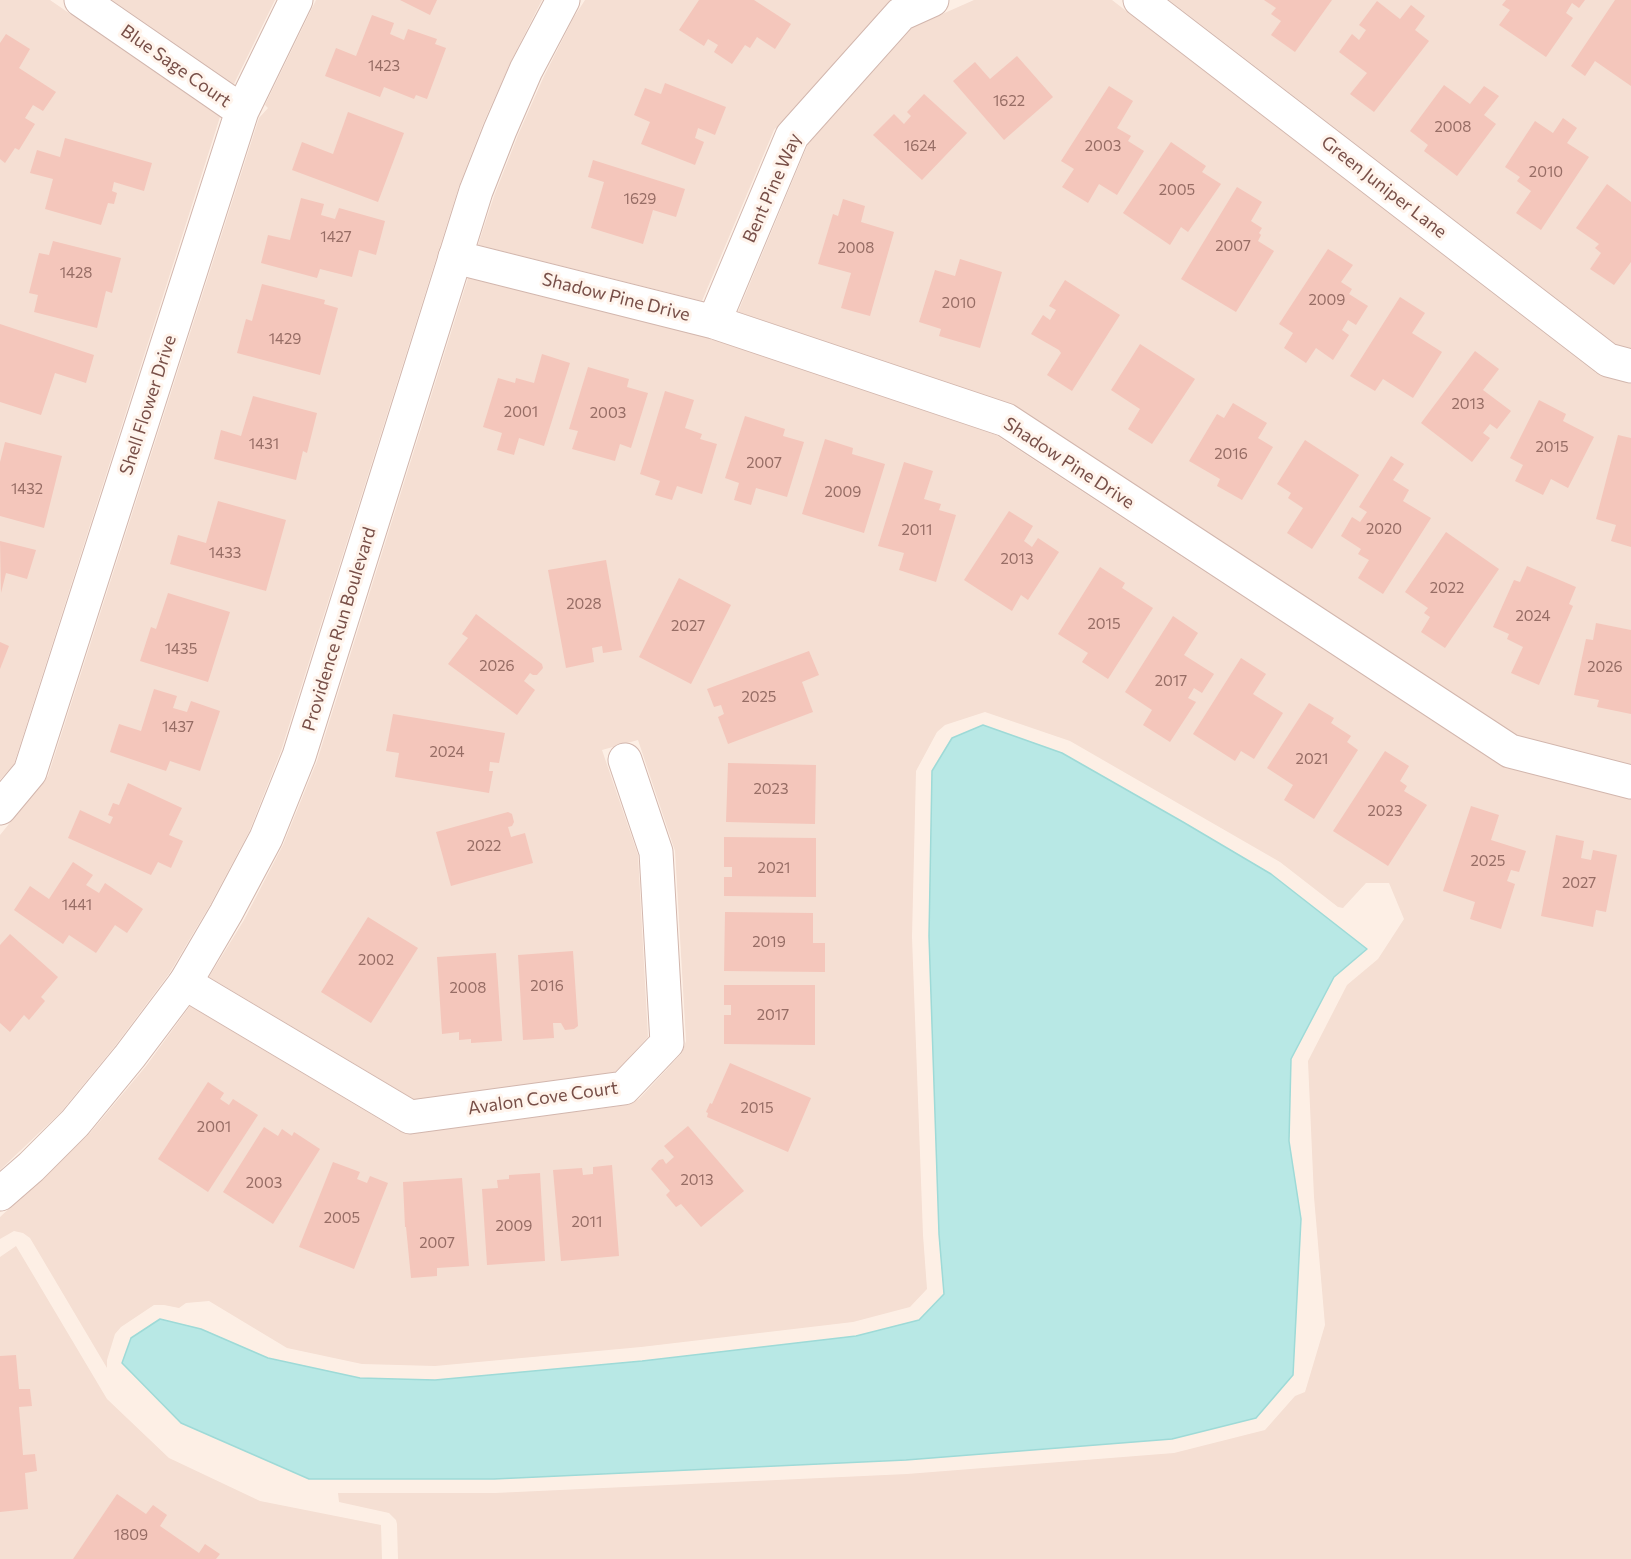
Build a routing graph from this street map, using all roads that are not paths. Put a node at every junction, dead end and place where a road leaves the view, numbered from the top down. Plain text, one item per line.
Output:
1 (81, 0) edge
2 (296, 0) edge
3 (563, 0) edge
4 (932, 0) edge
5 (1140, 0) edge
6 (242, 111) junction
7 (455, 257) junction
8 (714, 322) junction
9 (1631, 366) edge
10 (625, 760) dead end
11 (1631, 782) edge
12 (0, 808) edge
13 (185, 983) junction
14 (0, 1194) edge

1 - 6 street, Blue Sage Court
2 - 6 street, Shell Flower Drive
3 - 7 street, Providence Run Boulevard
4 - 8 street, Bent Pine Way
5 - 9 street, Green Juniper Lane
6 - 12 street, Shell Flower Drive
7 - 8 street, Shadow Pine Drive
7 - 13 street, Providence Run Boulevard
8 - 11 street, Shadow Pine Drive
10 - 13 street, Avalon Cove Court
13 - 14 street, Providence Run Boulevard

